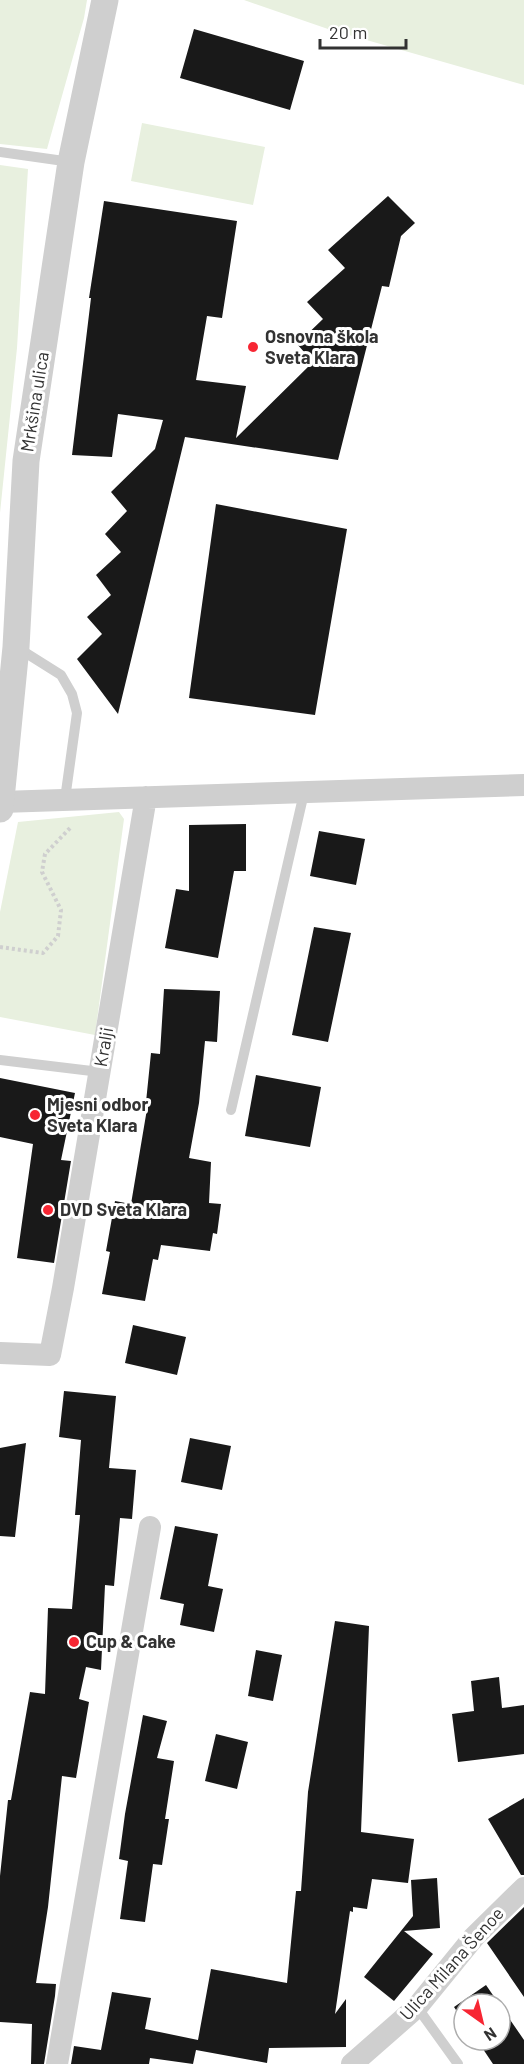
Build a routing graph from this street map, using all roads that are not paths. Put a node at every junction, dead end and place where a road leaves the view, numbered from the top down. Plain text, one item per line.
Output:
1 (105, 0) edge
2 (0, 152) edge
3 (71, 162) junction
4 (16, 647) junction
5 (524, 785) edge
6 (304, 793) junction
7 (146, 797) junction
8 (73, 799) junction
9 (1, 805) edge
10 (0, 1060) edge
11 (99, 1072) junction
12 (231, 1110) dead end
13 (0, 1353) edge
14 (150, 1527) dead end
15 (524, 1888) edge
16 (417, 2007) junction
17 (57, 2064) edge
18 (353, 2064) edge
19 (458, 2064) edge

1 - 3 street, Mrkšina ulica
2 - 3 lane
3 - 4 street, Mrkšina ulica
4 - 8 lane
4 - 9 street, Mrkšina ulica
5 - 6 street
6 - 7 street
6 - 12 lane
7 - 8 street
7 - 11 street, Kralji
8 - 9 street
10 - 11 lane
11 - 13 street, Kralji
14 - 17 street
15 - 16 street, Ulica Milana Šenoe
16 - 18 street, Ulica Milana Šenoe
16 - 19 lane

